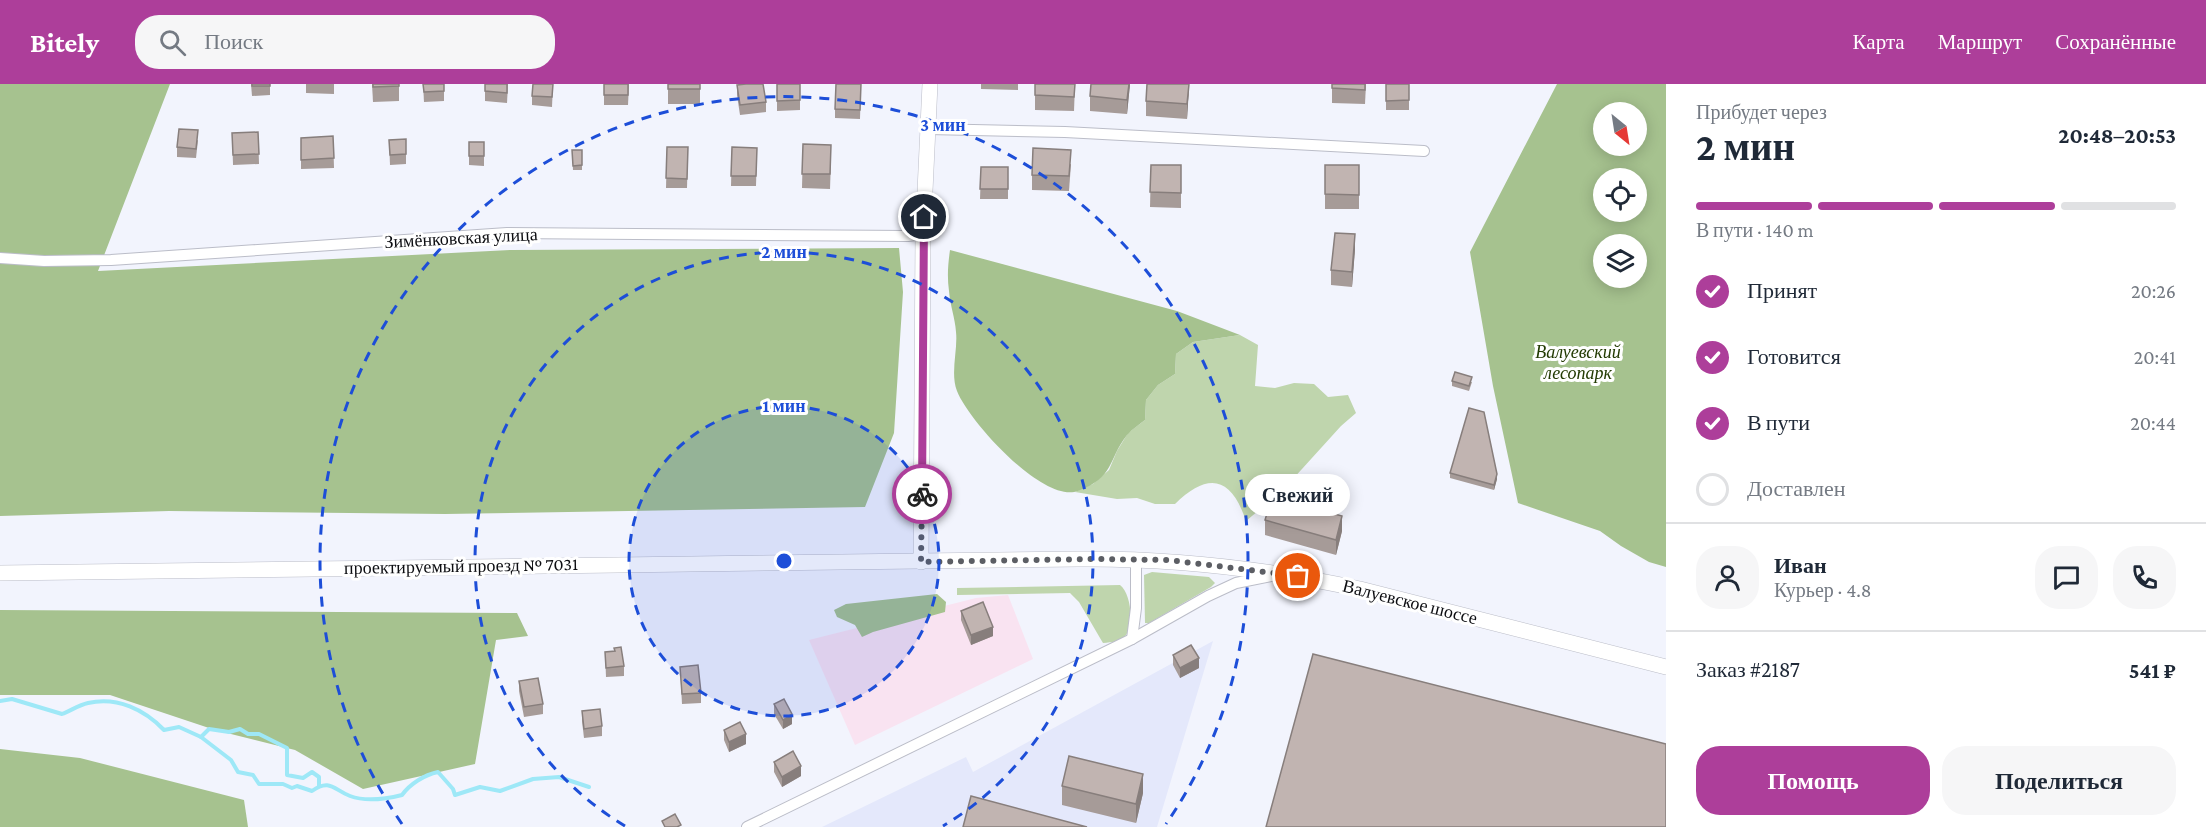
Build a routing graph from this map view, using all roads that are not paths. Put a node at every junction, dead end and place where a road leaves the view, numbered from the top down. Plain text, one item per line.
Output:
1 (930, 84) edge
2 (928, 129) junction
3 (1424, 151) dead end
4 (923, 234) junction
5 (0, 258) edge
6 (1136, 559) junction
7 (921, 562) junction
8 (0, 573) edge
9 (1281, 573) junction
10 (1132, 639) junction
11 (1666, 667) edge
12 (747, 827) edge

1 - 2 main road
2 - 3 street
2 - 4 main road
4 - 5 street, Зимёнковская улица
4 - 7 main road
6 - 7 main road, Валуевское шоссе
6 - 9 main road, Валуевское шоссе
6 - 10 street
7 - 8 main road, проектируемый проезд № 7031
9 - 10 street
9 - 11 main road, Валуевское шоссе
10 - 12 street

